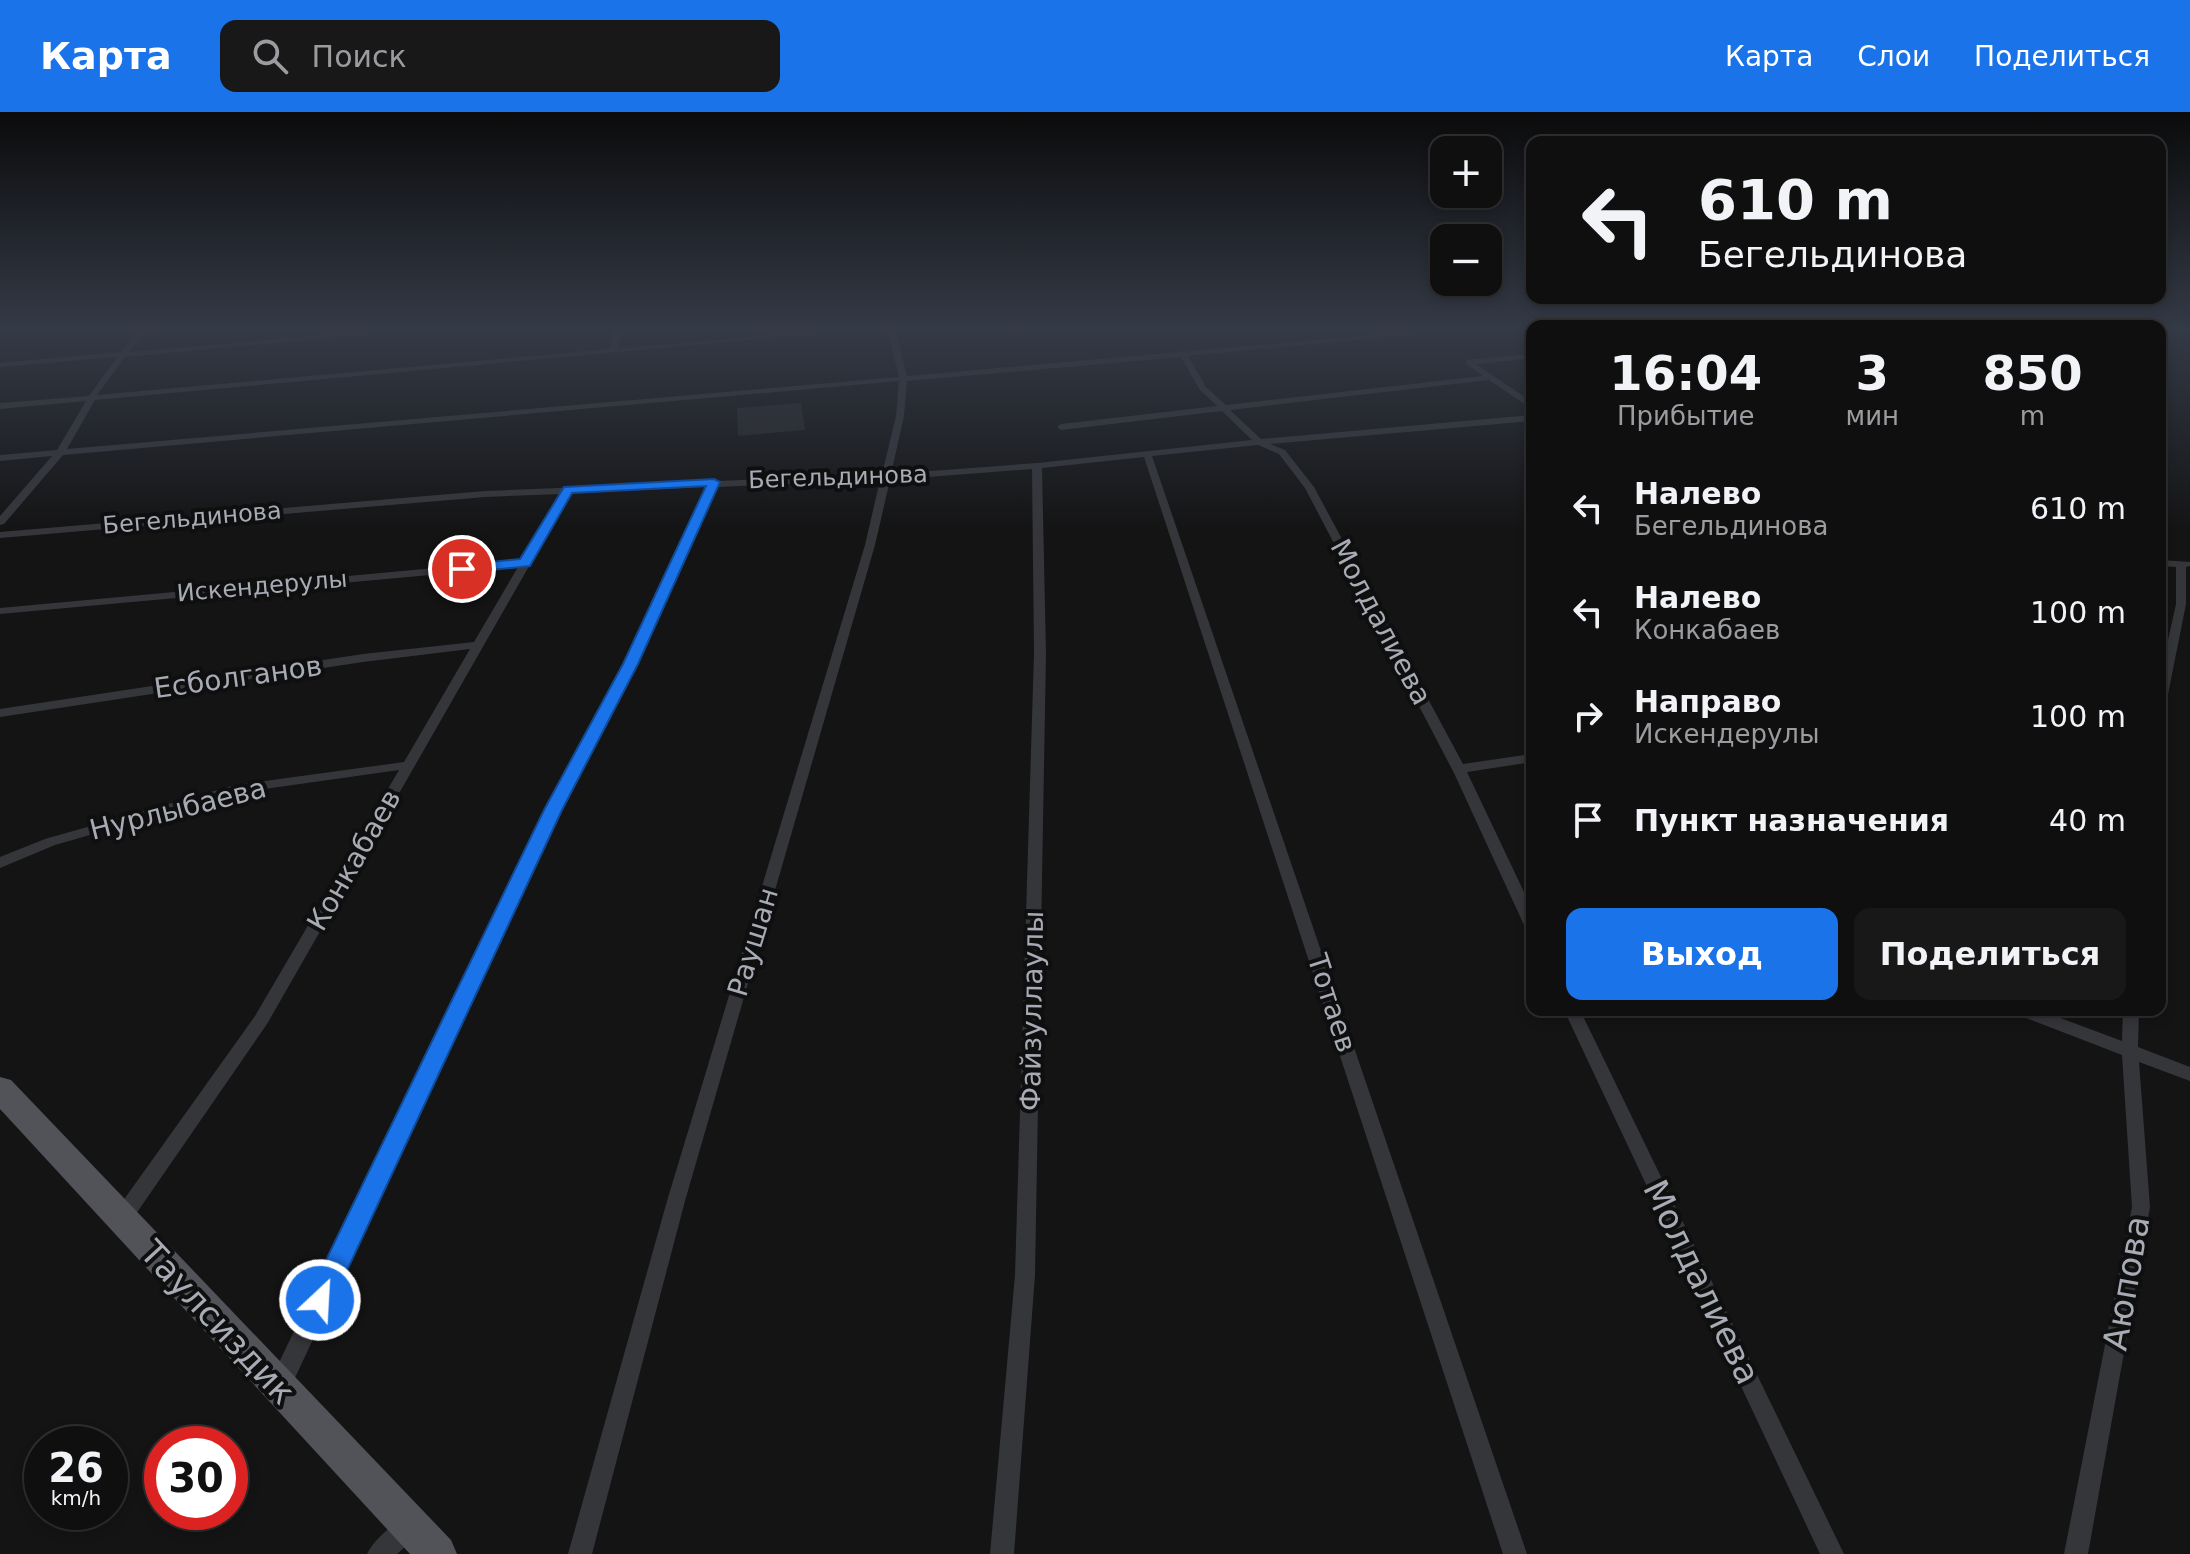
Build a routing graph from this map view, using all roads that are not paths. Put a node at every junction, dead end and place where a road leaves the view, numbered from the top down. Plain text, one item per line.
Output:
1 (111, 395) edge
2 (700, 395) edge
3 (902, 395) edge
4 (1211, 395) edge
5 (1344, 395) edge
6 (92, 397) junction
7 (0, 406) edge
8 (1226, 410) junction
9 (1526, 419) edge
10 (1061, 427) dead end
11 (1259, 442) junction
12 (60, 453) junction
13 (1147, 454) junction
14 (0, 458) edge
15 (1037, 466) junction
16 (886, 477) junction
17 (714, 482) junction
18 (568, 490) junction
19 (0, 522) edge
20 (0, 535) edge
21 (525, 563) junction
22 (2185, 564) edge
23 (0, 611) edge
24 (477, 645) junction
25 (2166, 675) edge
26 (0, 713) edge
27 (1526, 759) edge
28 (408, 765) junction
29 (1458, 769) junction
30 (0, 863) edge
31 (1526, 912) edge
32 (1575, 1016) edge
33 (2039, 1016) edge
34 (2131, 1016) edge
35 (2130, 1049) junction
36 (2190, 1074) edge
37 (0, 1089) edge
38 (122, 1219) junction
39 (279, 1387) junction
40 (411, 1526) junction
41 (379, 1554) edge
42 (437, 1554) edge
43 (580, 1554) edge
44 (1002, 1554) edge
45 (1515, 1554) edge
46 (1832, 1554) edge
47 (2076, 1554) edge

1 - 6 street
2 - 12 street
3 - 16 street, Раушан
4 - 8 street, Молдалиева
5 - 8 street
6 - 7 street
6 - 12 street
8 - 10 street
8 - 11 street, Молдалиева
9 - 11 street, Бегельдинова
11 - 13 street, Бегельдинова
11 - 29 street, Молдалиева
12 - 14 street
12 - 19 street
13 - 15 street, Бегельдинова
13 - 45 street, Тотаев
15 - 16 street, Бегельдинова
15 - 44 street, Файзуллаулы
16 - 17 street, Бегельдинова
16 - 43 street, Раушан
17 - 18 street, Бегельдинова
17 - 39 street
18 - 20 street, Бегельдинова
18 - 21 street, Конкабаев
21 - 23 street, Искендерулы
21 - 24 street, Конкабаев
22 - 25 street
24 - 26 street, Есболганов
24 - 28 street, Конкабаев
27 - 29 street
28 - 30 street, Нурлыбаева
28 - 38 street, Конкабаев
29 - 31 street, Молдалиева
32 - 46 street, Молдалиева
33 - 35 street
34 - 35 street, Аюпова
35 - 36 street
35 - 47 street, Аюпова
37 - 38 main road, Таулсиздик
38 - 39 main road, Таулсиздик
39 - 40 main road, Таулсиздик
40 - 41 street
40 - 42 main road, Таулсиздик

